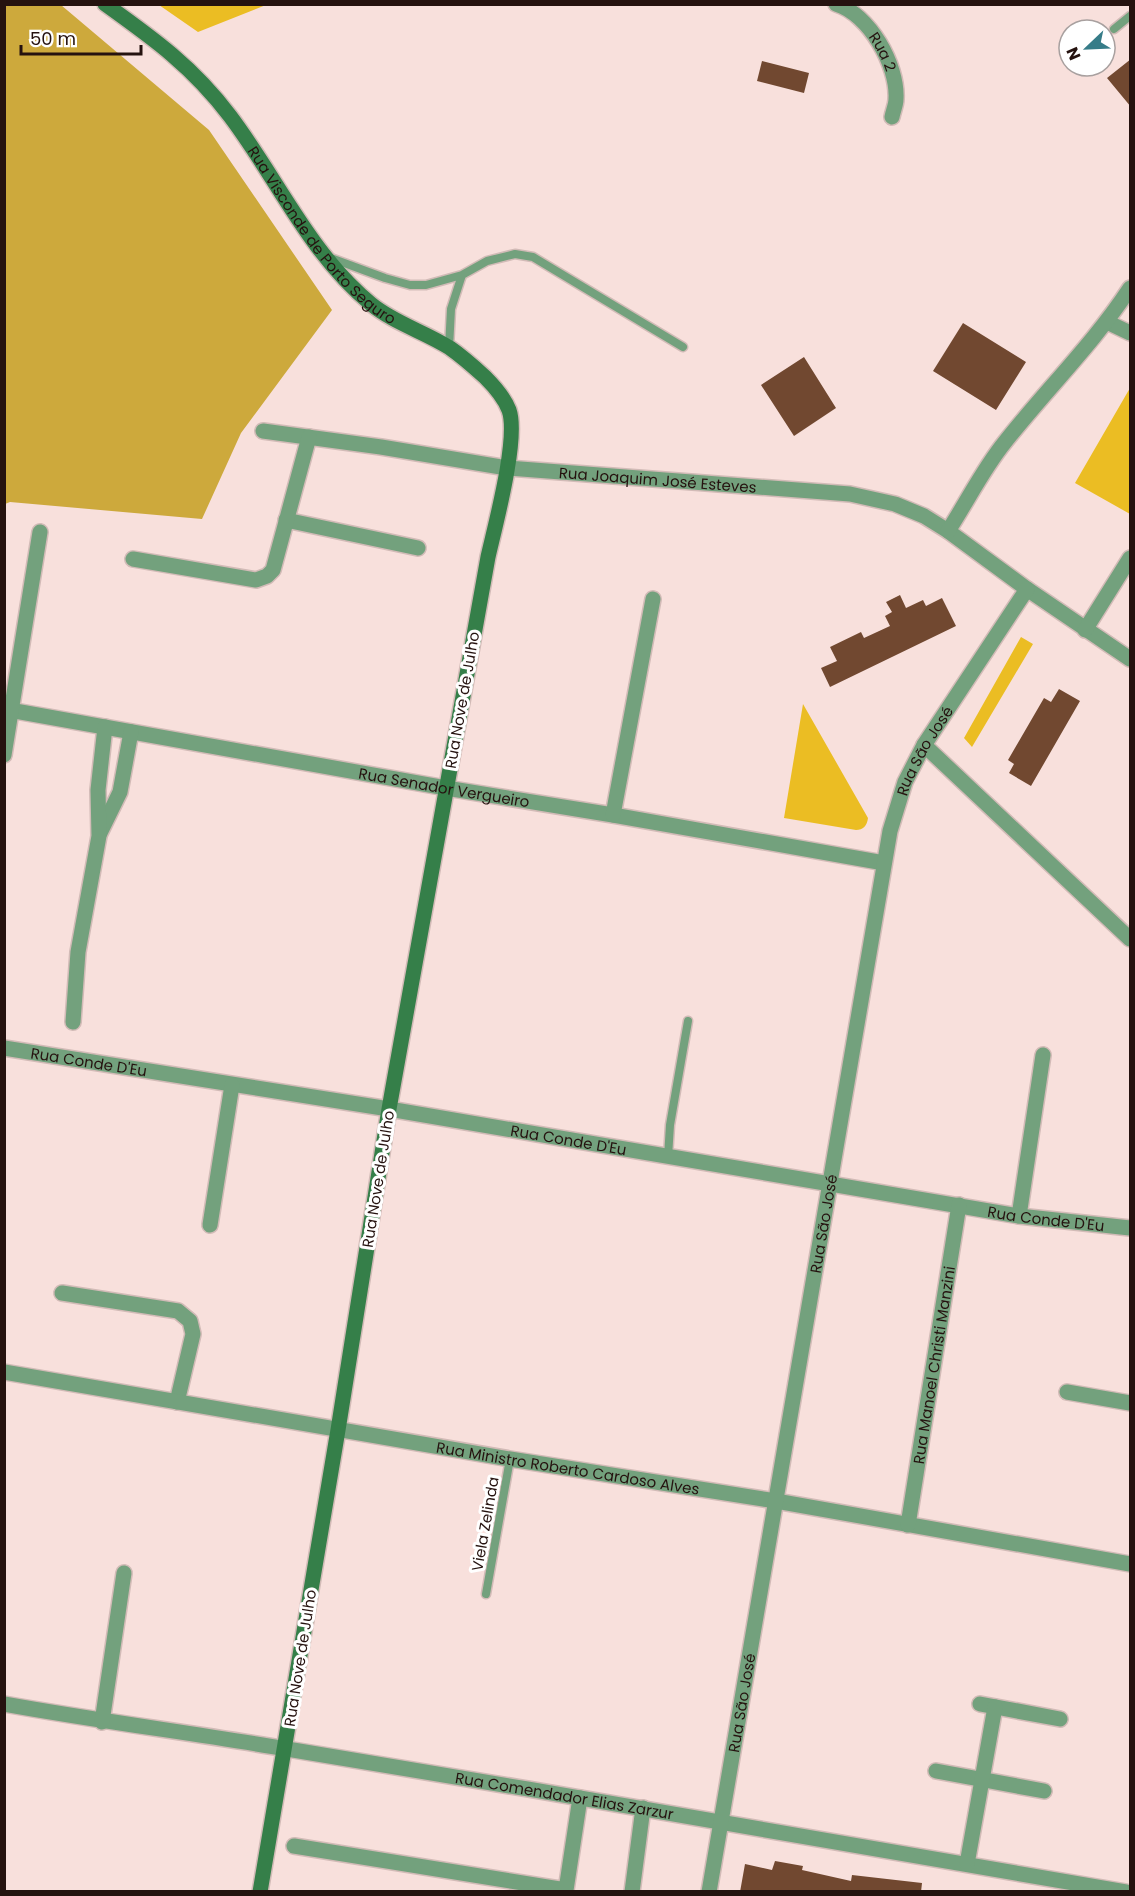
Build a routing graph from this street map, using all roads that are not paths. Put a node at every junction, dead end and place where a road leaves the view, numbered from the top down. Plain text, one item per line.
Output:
1 (105, 4) edge
2 (836, 4) edge
3 (1131, 16) edge
4 (1117, 27) edge
5 (892, 117) dead end
6 (322, 255) junction
7 (462, 275) junction
8 (1128, 295) edge
9 (1107, 322) junction
10 (1131, 333) edge
11 (683, 347) dead end
12 (449, 348) junction
13 (263, 431) dead end
14 (309, 437) junction
15 (507, 468) junction
16 (286, 520) junction
17 (948, 531) junction
18 (40, 532) dead end
19 (418, 549) dead end
20 (1131, 558) edge
21 (133, 559) dead end
22 (1026, 589) junction
23 (653, 599) dead end
24 (1085, 630) junction
25 (1131, 659) edge
26 (9, 709) edge
27 (105, 727) junction
28 (131, 732) junction
29 (924, 745) junction
30 (4, 755) edge
31 (446, 788) junction
32 (613, 814) junction
33 (99, 836) junction
34 (884, 863) junction
35 (1131, 939) edge
36 (688, 1021) dead end
37 (73, 1022) dead end
38 (4, 1048) edge
39 (1043, 1055) dead end
40 (232, 1085) junction
41 (389, 1109) junction
42 (668, 1157) junction
43 (829, 1185) junction
44 (959, 1205) junction
45 (1019, 1216) junction
46 (210, 1225) dead end
47 (1131, 1228) edge
48 (62, 1293) dead end
49 (4, 1372) edge
50 (1067, 1392) dead end
51 (177, 1402) junction
52 (1131, 1403) edge
53 (338, 1430) junction
54 (510, 1459) junction
55 (776, 1501) junction
56 (908, 1525) junction
57 (1131, 1564) edge
58 (124, 1573) dead end
59 (486, 1594) dead end
60 (4, 1704) edge
61 (1060, 1719) dead end
62 (102, 1722) junction
63 (285, 1749) junction
64 (936, 1771) dead end
65 (982, 1779) junction
66 (1044, 1791) dead end
67 (580, 1798) junction
68 (643, 1808) junction
69 (721, 1821) junction
70 (294, 1846) dead end
71 (967, 1864) junction
72 (260, 1892) edge
73 (632, 1892) edge
74 (709, 1892) edge
75 (1126, 1892) edge

1 - 6 street, Rua Visconde de Porto Seguro
2 - 5 street, Rua 2
3 - 4 lane
6 - 7 lane
6 - 12 street, Rua Visconde de Porto Seguro
7 - 11 lane
7 - 12 lane
8 - 9 street
9 - 10 street
9 - 17 street
12 - 15 street, Rua Visconde de Porto Seguro
13 - 14 street, Rua Joaquim José Esteves
14 - 15 street, Rua Joaquim José Esteves
14 - 16 street
15 - 17 street, Rua Joaquim José Esteves
15 - 31 street, Rua Nove de Julho
16 - 19 street
16 - 21 street
17 - 22 street, Rua Joaquim José Esteves
18 - 26 street
20 - 24 street
22 - 24 street, Rua Joaquim José Esteves
22 - 29 street, Rua São José
23 - 32 street
24 - 25 street, Rua Joaquim José Esteves
26 - 27 street, Rua Senador Vergueiro
26 - 30 street
27 - 28 street, Rua Senador Vergueiro
27 - 33 street
28 - 31 street, Rua Senador Vergueiro
28 - 33 street
29 - 34 street, Rua São José
29 - 35 street
31 - 32 street, Rua Senador Vergueiro
31 - 41 street, Rua Nove de Julho
32 - 34 street, Rua Senador Vergueiro
33 - 37 street
34 - 43 street, Rua São José
36 - 42 lane
38 - 40 street, Rua Conde D'Eu
39 - 45 street
40 - 41 street, Rua Conde D'Eu
40 - 46 street
41 - 42 street, Rua Conde D'Eu
41 - 53 street, Rua Nove de Julho
42 - 43 street, Rua Conde D'Eu
43 - 44 street, Rua Conde D'Eu
43 - 55 street, Rua São José
44 - 45 street, Rua Conde D'Eu
44 - 56 street, Rua Manoel Christi Manzini
45 - 47 street, Rua Conde D'Eu
48 - 51 street
49 - 51 street, Rua Ministro Roberto Cardoso Alves
50 - 52 street
51 - 53 street, Rua Ministro Roberto Cardoso Alves
53 - 54 street, Rua Ministro Roberto Cardoso Alves
53 - 63 street, Rua Nove de Julho
54 - 55 street, Rua Ministro Roberto Cardoso Alves
54 - 59 lane, Viela Zelinda
55 - 56 street, Rua Ministro Roberto Cardoso Alves
55 - 69 street, Rua São José
56 - 57 street, Rua Ministro Roberto Cardoso Alves
58 - 62 street
60 - 62 street, Rua Comendador Elias Zarzur
61 - 65 street
62 - 63 street, Rua Comendador Elias Zarzur
63 - 67 street, Rua Comendador Elias Zarzur
63 - 72 street, Rua Nove de Julho
64 - 65 street
65 - 66 street
65 - 71 street
67 - 68 street, Rua Comendador Elias Zarzur
67 - 70 street
68 - 69 street, Rua Comendador Elias Zarzur
68 - 73 street
69 - 71 street, Rua Comendador Elias Zarzur
69 - 74 street, Rua São José
71 - 75 street, Rua Comendador Elias Zarzur

